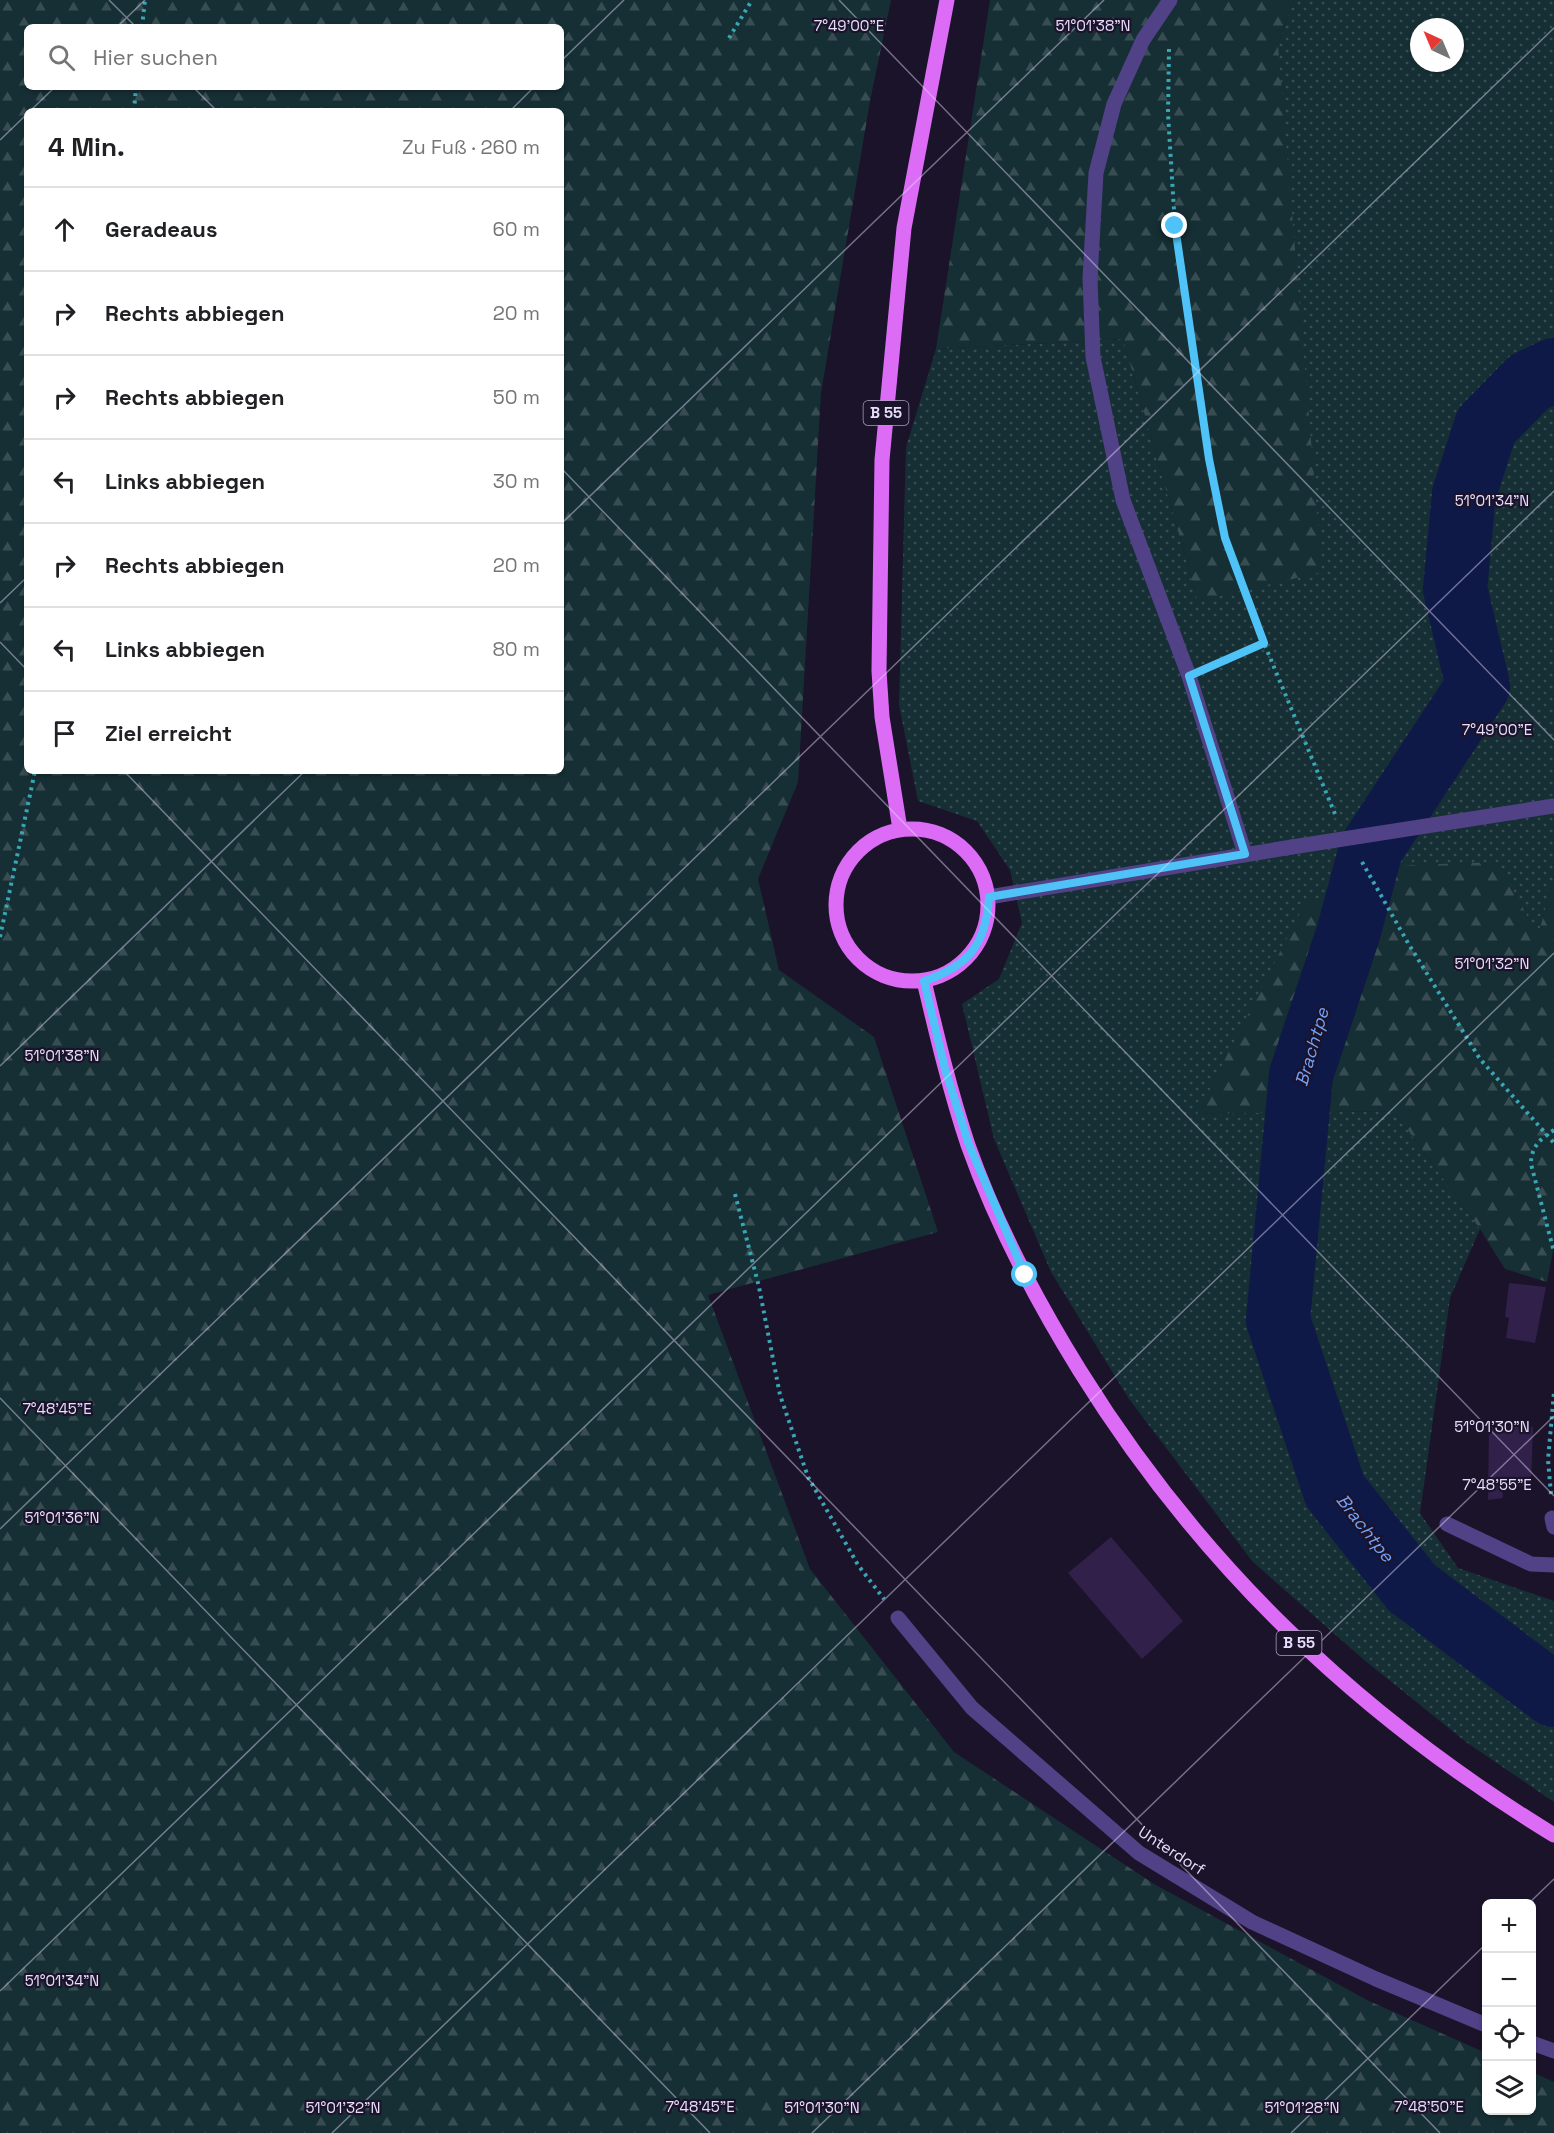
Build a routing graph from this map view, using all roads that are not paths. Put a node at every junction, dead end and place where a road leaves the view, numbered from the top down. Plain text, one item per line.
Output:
1 (947, 0) edge
2 (1170, 0) edge
3 (1554, 806) edge
4 (900, 828) junction
5 (1245, 854) junction
6 (989, 897) junction
7 (924, 981) junction
8 (1447, 1524) dead end
9 (1554, 1564) edge
10 (898, 1618) road end
11 (1554, 1835) edge
12 (1482, 2023) edge
13 (1536, 2045) edge
14 (1554, 2052) edge

1 - 4 main road, B 55
2 - 5 street
3 - 5 street, bridge
4 - 6 main road
4 - 7 main road
5 - 6 street
6 - 7 main road
7 - 11 main road, B 55
8 - 9 street
10 - 12 street, Unterdorf
13 - 14 street

